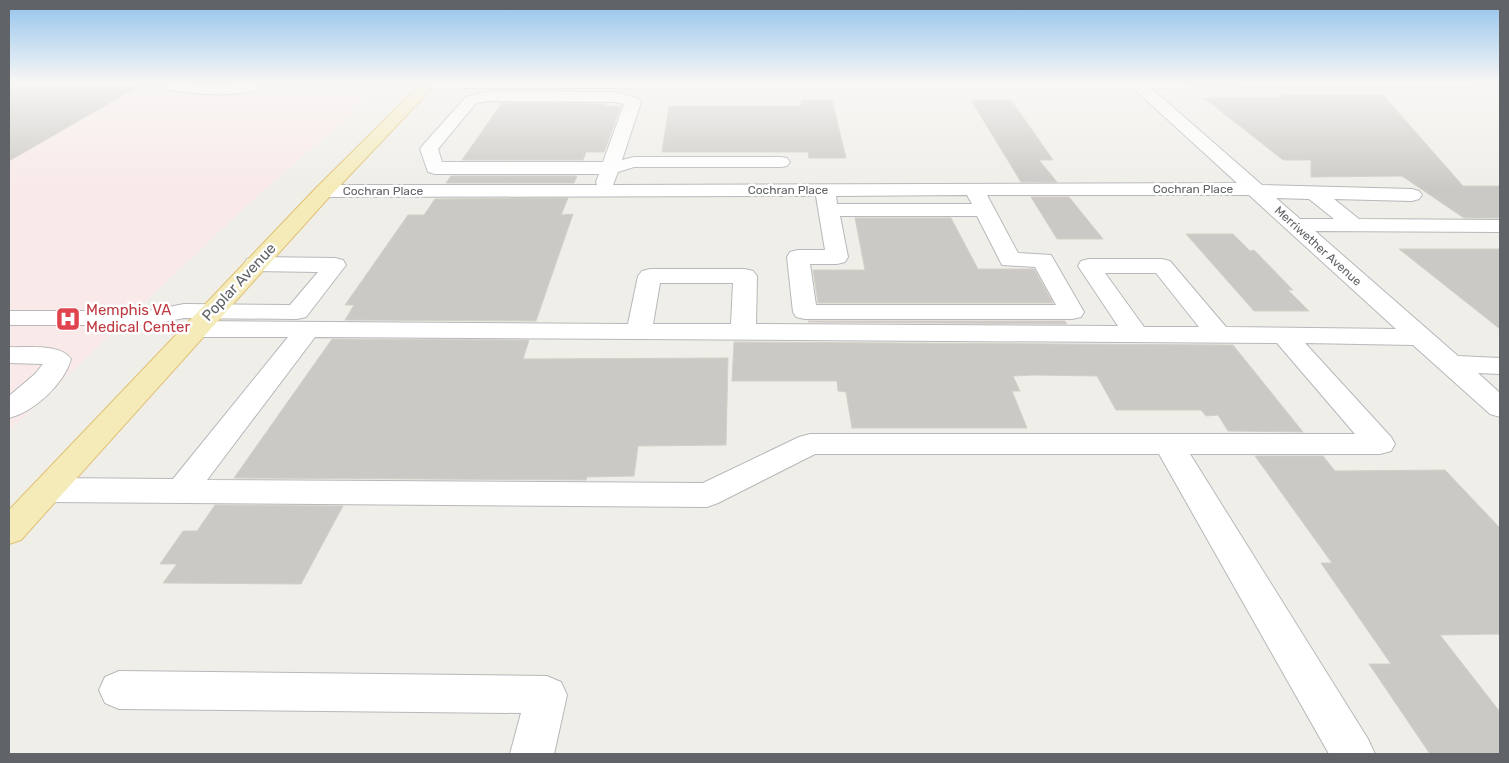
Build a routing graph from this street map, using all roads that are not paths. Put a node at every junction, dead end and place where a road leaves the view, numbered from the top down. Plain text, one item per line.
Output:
1 (396, 118) edge
2 (456, 118) edge
3 (628, 118) edge
4 (1174, 118) edge
5 (781, 162) dead end
6 (436, 168) junction
7 (610, 168) junction
8 (974, 189) junction
9 (602, 190) junction
10 (1255, 190) junction
11 (324, 191) junction
12 (417, 191) junction
13 (1314, 193) junction
14 (1412, 195) dead end
15 (828, 200) junction
16 (985, 210) junction
17 (1294, 225) junction
18 (1354, 225) junction
19 (1500, 226) edge
20 (256, 264) junction
21 (9, 305) edge
22 (197, 317) junction
23 (9, 318) edge
24 (306, 330) junction
25 (639, 332) junction
26 (744, 333) junction
27 (1138, 335) junction
28 (1284, 335) junction
29 (1220, 336) junction
30 (1420, 337) junction
31 (9, 355) edge
32 (1451, 364) junction
33 (1500, 366) edge
34 (1500, 408) edge
35 (9, 409) edge
36 (1169, 445) junction
37 (47, 490) junction
38 (182, 490) junction
39 (9, 531) edge
40 (119, 690) dead end
41 (532, 754) edge
42 (1353, 754) edge

1 - 11 main road, Poplar Avenue
2 - 6 street
3 - 7 street
4 - 10 street, Merriwether Avenue
5 - 7 street
6 - 7 street
6 - 12 street
7 - 9 street
8 - 10 street, Cochran Place
8 - 15 street, Cochran Place
8 - 16 street
9 - 12 street, Cochran Place
9 - 15 street, Cochran Place
10 - 13 street, Cochran Place
10 - 17 street, Merriwether Avenue
11 - 12 street, Cochran Place
11 - 20 main road, Poplar Avenue
13 - 14 street, Cochran Place
13 - 18 street
15 - 16 street
15 - 16 street
17 - 18 street
17 - 30 street, Merriwether Avenue
18 - 19 street
20 - 22 main road, Poplar Avenue
20 - 22 street
21 - 22 street
22 - 23 street
22 - 24 street
22 - 37 main road, Poplar Avenue
24 - 25 street
24 - 38 street
25 - 26 street
25 - 26 street
26 - 27 street
27 - 29 street
27 - 29 street
28 - 29 street
28 - 30 street
28 - 36 street
30 - 32 street, Merriwether Avenue
31 - 35 street
32 - 33 street
32 - 34 street, Merriwether Avenue
36 - 38 street
36 - 42 street
37 - 38 street
37 - 39 main road, Poplar Avenue
40 - 41 street

